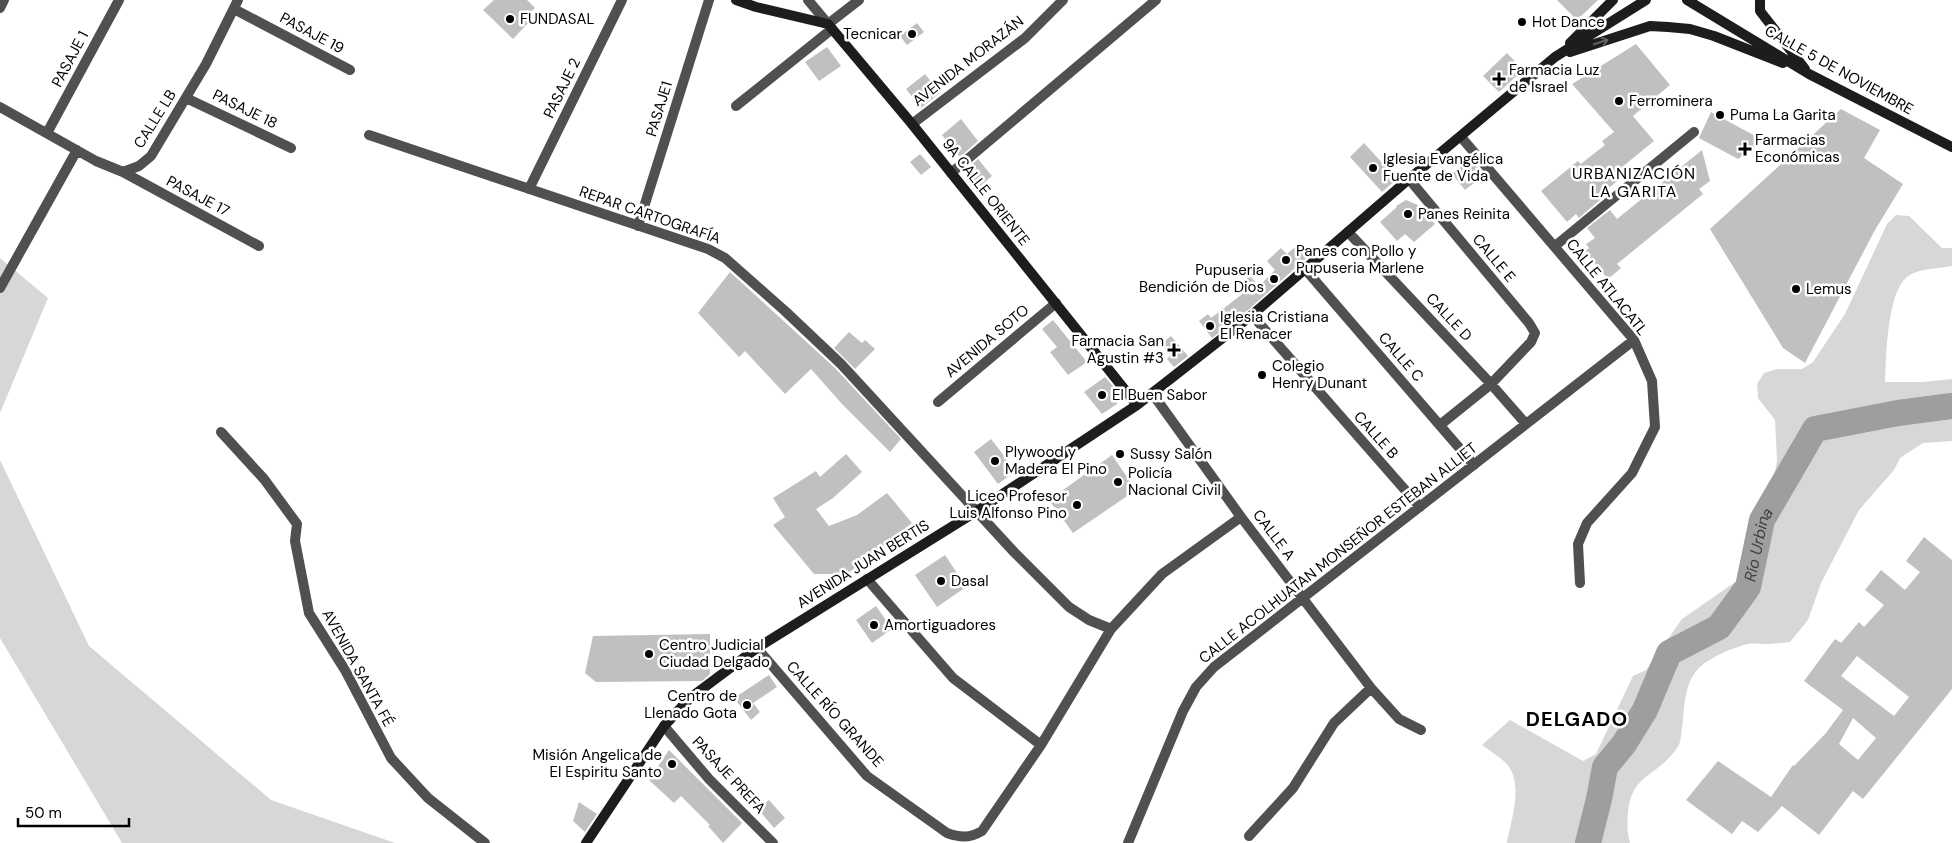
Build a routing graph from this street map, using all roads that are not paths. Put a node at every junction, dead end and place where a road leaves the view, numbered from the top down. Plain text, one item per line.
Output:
1 (4, 0) edge
2 (119, 0) edge
3 (622, 0) edge
4 (709, 0) edge
5 (736, 0) edge
6 (808, 0) edge
7 (859, 0) edge
8 (1062, 0) edge
9 (1156, 0) edge
10 (1613, 0) edge
11 (1646, 0) edge
12 (1687, 0) edge
13 (1760, 0) edge
14 (236, 4) edge
15 (0, 8) edge
16 (830, 27) junction
17 (1555, 57) junction
18 (350, 70) dead end
19 (1808, 74) junction
20 (186, 98) junction
21 (736, 106) dead end
22 (0, 107) edge
23 (912, 124) junction
24 (1694, 132) dead end
25 (47, 133) junction
26 (368, 135) dead end
27 (1461, 137) junction
28 (1952, 147) edge
29 (291, 148) dead end
30 (77, 150) junction
31 (122, 172) junction
32 (951, 173) junction
33 (1409, 179) junction
34 (529, 189) junction
35 (638, 226) junction
36 (1348, 232) junction
37 (259, 246) dead end
38 (1555, 246) junction
39 (1305, 269) junction
40 (0, 288) edge
41 (1056, 303) junction
42 (1252, 314) junction
43 (1634, 340) junction
44 (1491, 384) junction
45 (1152, 393) junction
46 (938, 402) dead end
47 (1137, 404) junction
48 (1526, 424) junction
49 (1440, 425) junction
50 (221, 432) dead end
51 (1474, 465) junction
52 (1420, 507) junction
53 (977, 511) junction
54 (1241, 517) junction
55 (867, 579) junction
56 (1580, 583) dead end
57 (1303, 598) junction
58 (1111, 629) junction
59 (757, 648) junction
60 (1371, 688) junction
61 (664, 726) junction
62 (1421, 730) dead end
63 (1041, 745) junction
64 (1249, 836) dead end
65 (485, 843) edge
66 (586, 843) edge
67 (772, 843) edge
68 (1128, 843) edge

1 - 15 street
2 - 25 street, PASAJE 1
3 - 34 street, PASAJE 2
4 - 35 street, PASAJE1
5 - 16 main road
6 - 16 street, 9A CALLE ORIENTE
7 - 16 street
8 - 23 street, AVENIDA MORAZÁN
9 - 32 street
10 - 17 main road
11 - 17 main road, AVENIDA JUAN BERTIS
12 - 19 main road, CALLE 5 DE NOVIEMBRE
13 - 19 main road
14 - 18 street, PASAJE 19
14 - 20 street, CALLE LB
16 - 21 street
16 - 23 main road, 9A CALLE ORIENTE
17 -> 19 main road
17 - 27 main road, AVENIDA JUAN BERTIS
19 - 28 main road, CALLE 5 DE NOVIEMBRE
20 - 29 street, PASAJE 18
20 - 31 street, CALLE LB
22 - 25 street
23 - 32 main road, 9A CALLE ORIENTE
24 - 38 street
25 - 30 street
26 - 34 street, REPAR CARTOGRAFÍA
27 - 33 main road, AVENIDA JUAN BERTIS
27 - 38 street, CALLE ATLACATL
30 - 31 street
30 - 40 street
31 - 37 street, PASAJE 17
32 - 41 main road, 9A CALLE ORIENTE
33 - 36 main road, AVENIDA JUAN BERTIS
33 - 44 street, CALLE E
34 - 35 street, REPAR CARTOGRAFÍA
35 - 53 street, REPAR CARTOGRAFÍA
36 - 39 main road, AVENIDA JUAN BERTIS
36 - 44 street, CALLE D
38 - 43 street, CALLE ATLACATL
39 - 42 main road, AVENIDA JUAN BERTIS
39 - 49 street, CALLE C
41 - 46 street, AVENIDA SOTO
41 - 47 main road, 9A CALLE ORIENTE
42 - 45 main road, AVENIDA JUAN BERTIS
42 - 52 street, CALLE B
43 - 48 street, CALLE ACOLHUATAN MONSEÑOR ESTEBAN ALLIET
43 - 56 street, CALLE ATLACATL
44 - 48 street, CALLE D
44 - 49 street
45 - 47 main road, AVENIDA JUAN BERTIS
45 - 54 street, CALLE A
47 - 53 main road, AVENIDA JUAN BERTIS
48 - 51 street, CALLE ACOLHUATAN MONSEÑOR ESTEBAN ALLIET
49 - 51 street, CALLE C
50 - 65 street, AVENIDA SANTA FÉ
51 - 52 street, CALLE ACOLHUATAN MONSEÑOR ESTEBAN ALLIET
52 - 57 street, CALLE ACOLHUATAN MONSEÑOR ESTEBAN ALLIET
53 - 55 main road, AVENIDA JUAN BERTIS
53 - 58 street, REPAR CARTOGRAFÍA
54 - 57 street, CALLE A
54 - 58 street
55 - 59 main road, AVENIDA JUAN BERTIS
55 - 63 street
57 - 60 street, CALLE A
57 - 68 street, CALLE ACOLHUATAN MONSEÑOR ESTEBAN ALLIET
58 - 63 street
59 - 61 main road, AVENIDA JUAN BERTIS
59 - 63 street, CALLE RÍO GRANDE
60 - 62 street, CALLE A
60 - 64 street
61 - 66 main road, AVENIDA JUAN BERTIS
61 - 67 street, PASAJE PREFA

